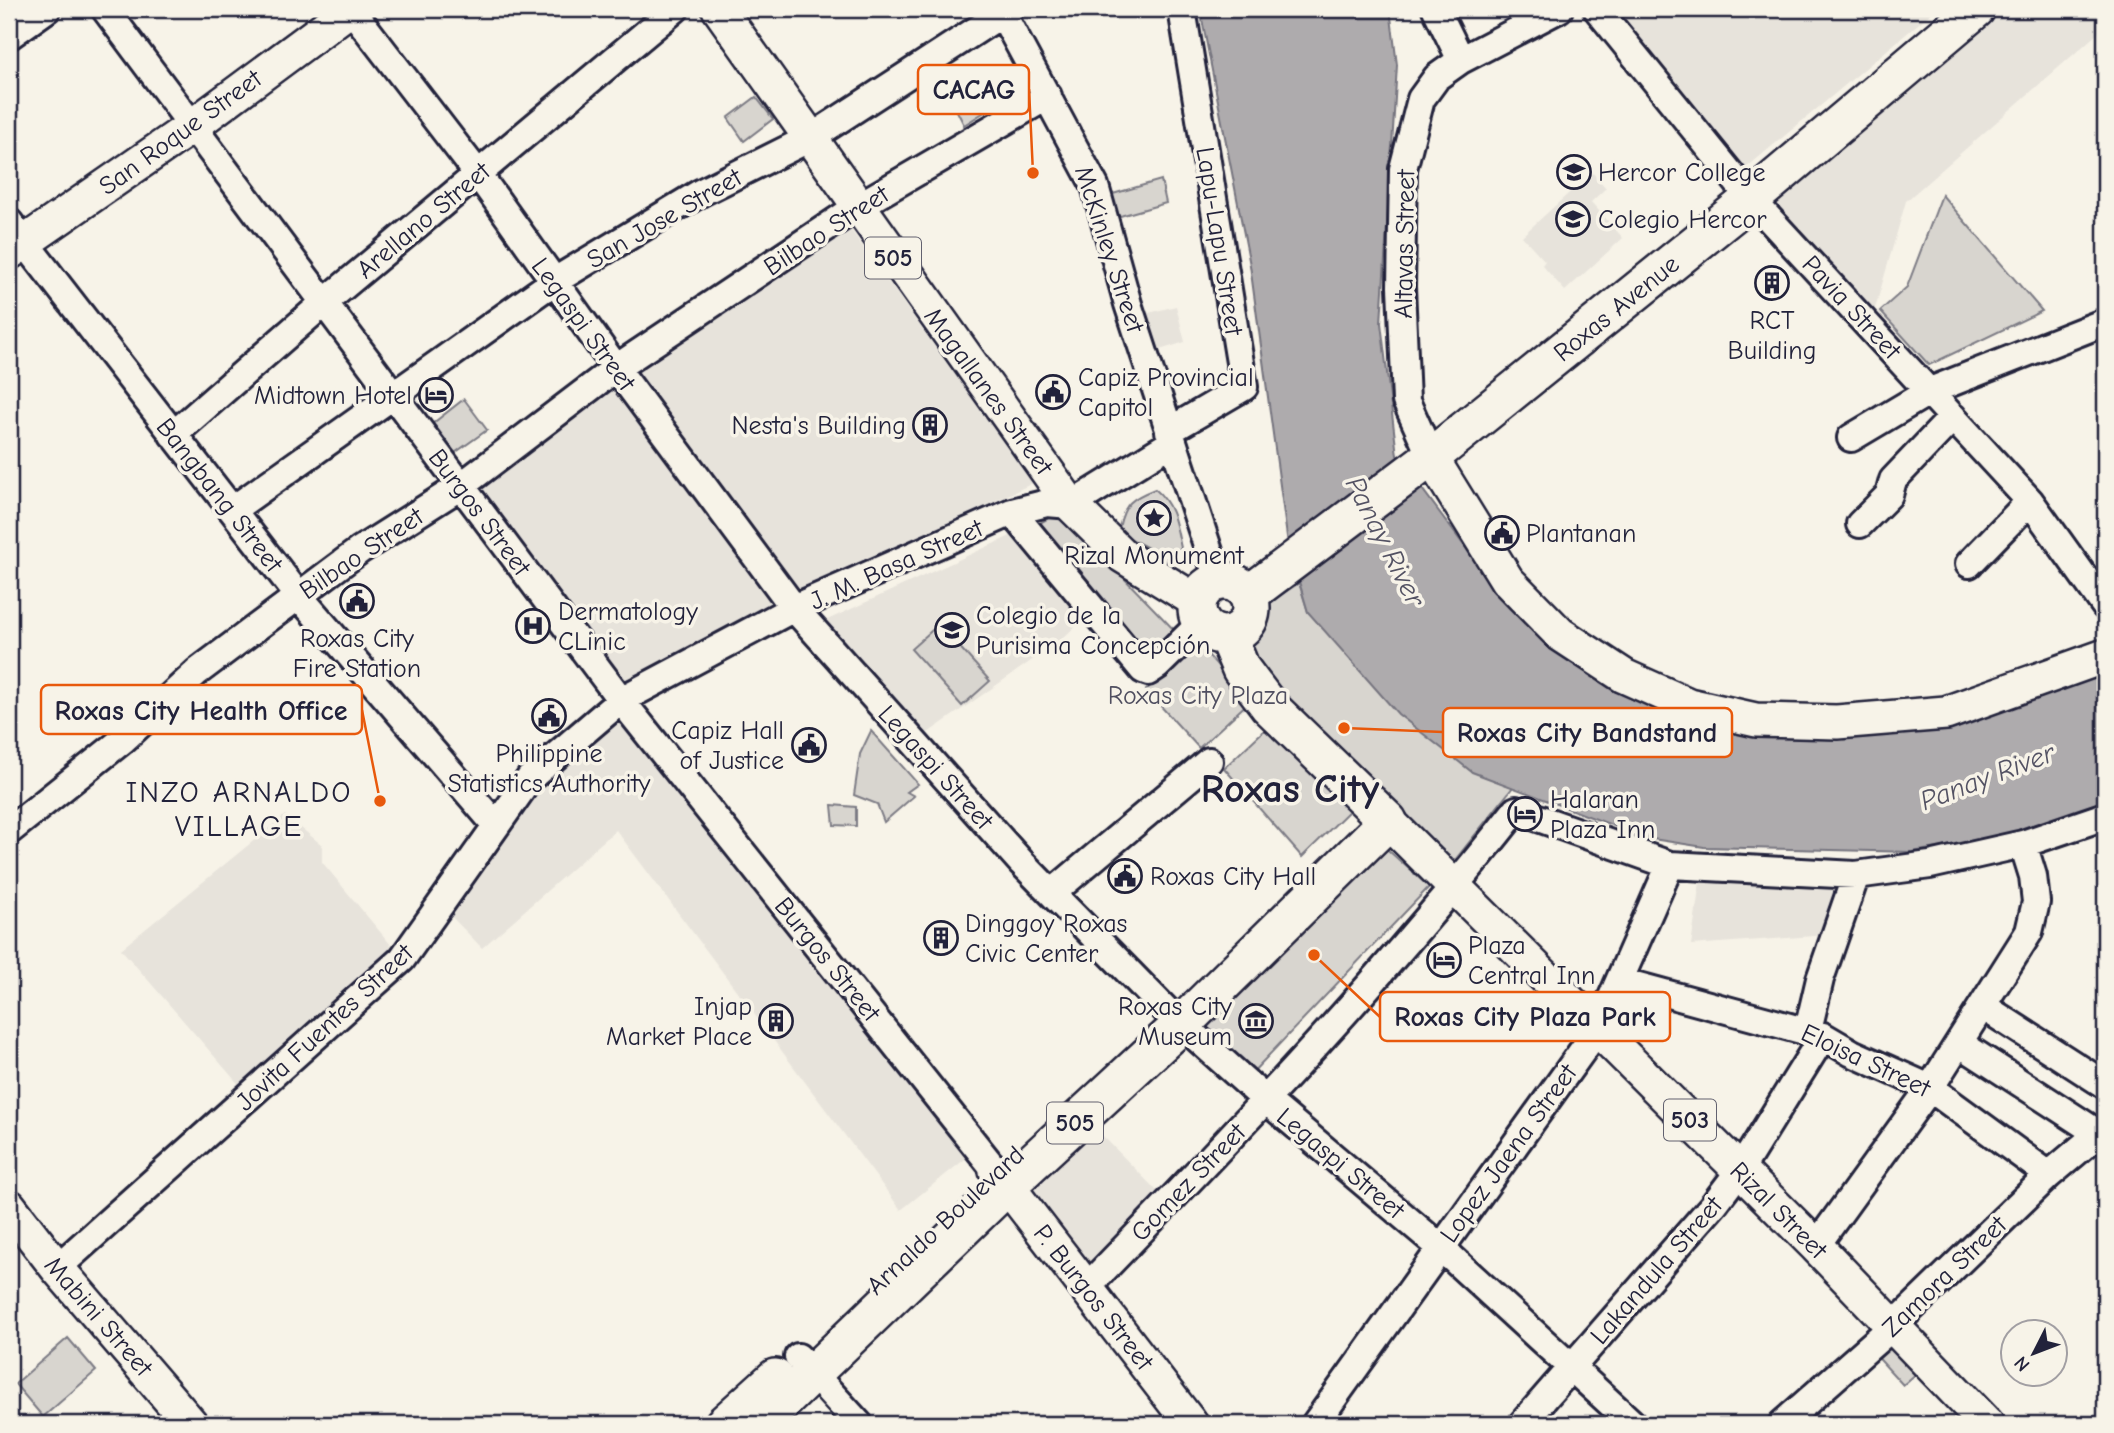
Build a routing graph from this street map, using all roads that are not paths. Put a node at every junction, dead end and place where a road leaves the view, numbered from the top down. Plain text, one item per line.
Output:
1 (47, 9) edge
2 (105, 9) edge
3 (351, 9) edge
4 (675, 9) edge
5 (719, 9) edge
6 (1182, 9) edge
7 (1436, 9) edge
8 (1559, 9) edge
9 (1597, 9) edge
10 (1976, 9) edge
11 (1003, 10) edge
12 (9, 36) edge
13 (1461, 60) junction
14 (1048, 96) junction
15 (191, 127) junction
16 (812, 137) junction
17 (478, 174) junction
18 (1751, 199) junction
19 (857, 207) junction
20 (14, 239) edge
21 (554, 282) junction
22 (326, 301) junction
23 (2105, 322) edge
24 (616, 368) junction
25 (1930, 391) junction
26 (391, 395) junction
27 (1954, 417) junction
28 (173, 435) junction
29 (1171, 437) junction
30 (1851, 438) dead end
31 (1420, 464) junction
32 (461, 486) junction
33 (2030, 501) junction
34 (1071, 505) junction
35 (232, 510) junction
36 (1012, 512) junction
37 (1860, 524) dead end
38 (1969, 564) dead end
39 (298, 596) junction
40 (2105, 606) edge
41 (1219, 607) junction
42 (794, 608) junction
43 (2105, 656) edge
44 (621, 700) junction
45 (1209, 761) dead end
46 (1379, 812) junction
47 (2105, 816) edge
48 (495, 824) junction
49 (9, 831) edge
50 (2023, 844) junction
51 (1670, 865) junction
52 (1856, 875) junction
53 (1455, 887) junction
54 (1052, 893) junction
55 (1620, 981) junction
56 (1984, 1007) junction
57 (1174, 1017) junction
58 (1598, 1029) junction
59 (1816, 1033) junction
60 (1959, 1043) junction
61 (2105, 1086) edge
62 (1930, 1088) junction
63 (1267, 1101) junction
64 (2102, 1131) edge
65 (1740, 1170) junction
66 (2049, 1175) junction
67 (1002, 1178) junction
68 (9, 1206) edge
69 (1816, 1245) junction
70 (1440, 1247) junction
71 (57, 1268) junction
72 (1087, 1287) junction
73 (1892, 1327) junction
74 (806, 1366) junction
75 (1573, 1366) junction
76 (191, 1424) edge
77 (724, 1424) edge
78 (760, 1424) edge
79 (859, 1424) edge
80 (1191, 1424) edge
81 (1315, 1424) edge
82 (1522, 1424) edge
83 (1633, 1424) edge
84 (1782, 1424) edge
85 (1987, 1424) edge

1 - 12 street
2 - 15 street, Burgos Street
3 - 15 main road, San Roque Street
3 - 17 street, Legaspi Street
4 - 17 street, Arellano Street
5 - 16 main road, Magallanes Street / 505
6 - 29 street, Lapu-Lapu Street
7 - 13 street
8 - 13 street, Altavas Street
9 - 18 street, Pavia Street
10 - 18 highway, Roxas Avenue
11 - 14 street, McKinley Street
11 - 16 street, San Jose Street
13 - 31 street, Altavas Street
14 - 19 street, Bilbao Street
14 - 29 street, McKinley Street
15 - 20 main road, San Roque Street
15 - 22 street, Burgos Street
16 - 19 main road, Magallanes Street / 505
16 - 21 street, San Jose Street
17 - 21 street, Legaspi Street
17 - 22 street, Arellano Street
18 - 25 street, Pavia Street
18 - 31 highway, Roxas Avenue
19 - 24 street, Bilbao Street
19 - 34 main road, Magallanes Street / 505
20 - 28 street, Bangbang Street
21 - 24 street, Legaspi Street
21 - 26 street, San Jose Street
22 - 26 street, Burgos Street
22 - 28 street, Arellano Street
23 - 25 street
24 - 32 street, Bilbao Street
24 - 42 street, Legaspi Street
25 - 27 street, Pavia Street
25 - 30 street
26 - 32 street, Burgos Street
26 - 35 street, San Jose Street
27 - 33 street, Pavia Street
27 - 37 street
28 - 35 street, Bangbang Street
29 - 34 street
29 - 41 street, McKinley Street
31 - 41 highway, Roxas Avenue
31 - 43 main road
32 - 39 street, Bilbao Street
32 - 44 street, Burgos Street
33 - 38 street
33 - 40 street, Pavia Street
34 - 36 street, J. M. Basa Street
34 - 41 main road, Magallanes Street / 505
35 - 39 street, Bangbang Street
36 - 41 street
36 - 42 street, J. M. Basa Street
39 - 48 street, Bangbang Street
39 - 49 street, Bilbao Street
41 - 46 highway
42 - 44 street, J. M. Basa Street
42 - 54 street, Legaspi Street
44 - 48 street, Jovita Fuentes Street
44 - 67 street, Burgos Street
45 - 54 street
46 - 53 main road, Rizal Street / 503
46 - 57 highway, Arnaldo Boulevard / 505
47 - 50 street
48 - 71 street, Jovita Fuentes Street
50 - 52 street
50 - 56 street
51 - 52 street
51 - 53 street, Gomez Street
51 - 55 street, Lopez Jaena Street
52 - 59 street, Lakandula Street
53 - 58 main road, Rizal Street / 503
53 - 63 street, Gomez Street
54 - 57 street, Legaspi Street
55 - 58 street, Lopez Jaena Street
55 - 59 street, Eloisa Street
56 - 60 street
56 - 61 street
57 - 63 street, Legaspi Street
57 - 67 highway, Arnaldo Boulevard / 505
58 - 65 main road, Rizal Street / 503
58 - 70 street, Lopez Jaena Street
59 - 62 street, Eloisa Street
59 - 65 street, Lakandula Street
60 - 62 street
60 - 64 street
62 - 66 street, Eloisa Street
62 - 69 street
63 - 70 street, Legaspi Street
63 - 72 street, Gomez Street
64 - 66 street, Zamora Street
65 - 69 main road, Rizal Street / 503
65 - 75 street, Lakandula Street
66 - 73 street, Zamora Street
67 - 72 main road, P. Burgos Street
67 - 74 highway, Arnaldo Boulevard / 505
68 - 71 main road, Mabini Street
69 - 73 main road, Rizal Street / 503
70 - 75 street, Legaspi Street
70 - 81 street, Lopez Jaena Street
71 - 76 main road, Mabini Street
72 - 80 main road, P. Burgos Street
73 - 84 street, Zamora Street
73 - 85 main road, Rizal Street / 503
74 - 77 highway, Arnaldo Boulevard / 505
74 - 78 highway, Arnaldo Boulevard / 505
74 - 79 street
75 - 82 street, Lakandula Street
75 - 83 street, Legaspi Street

